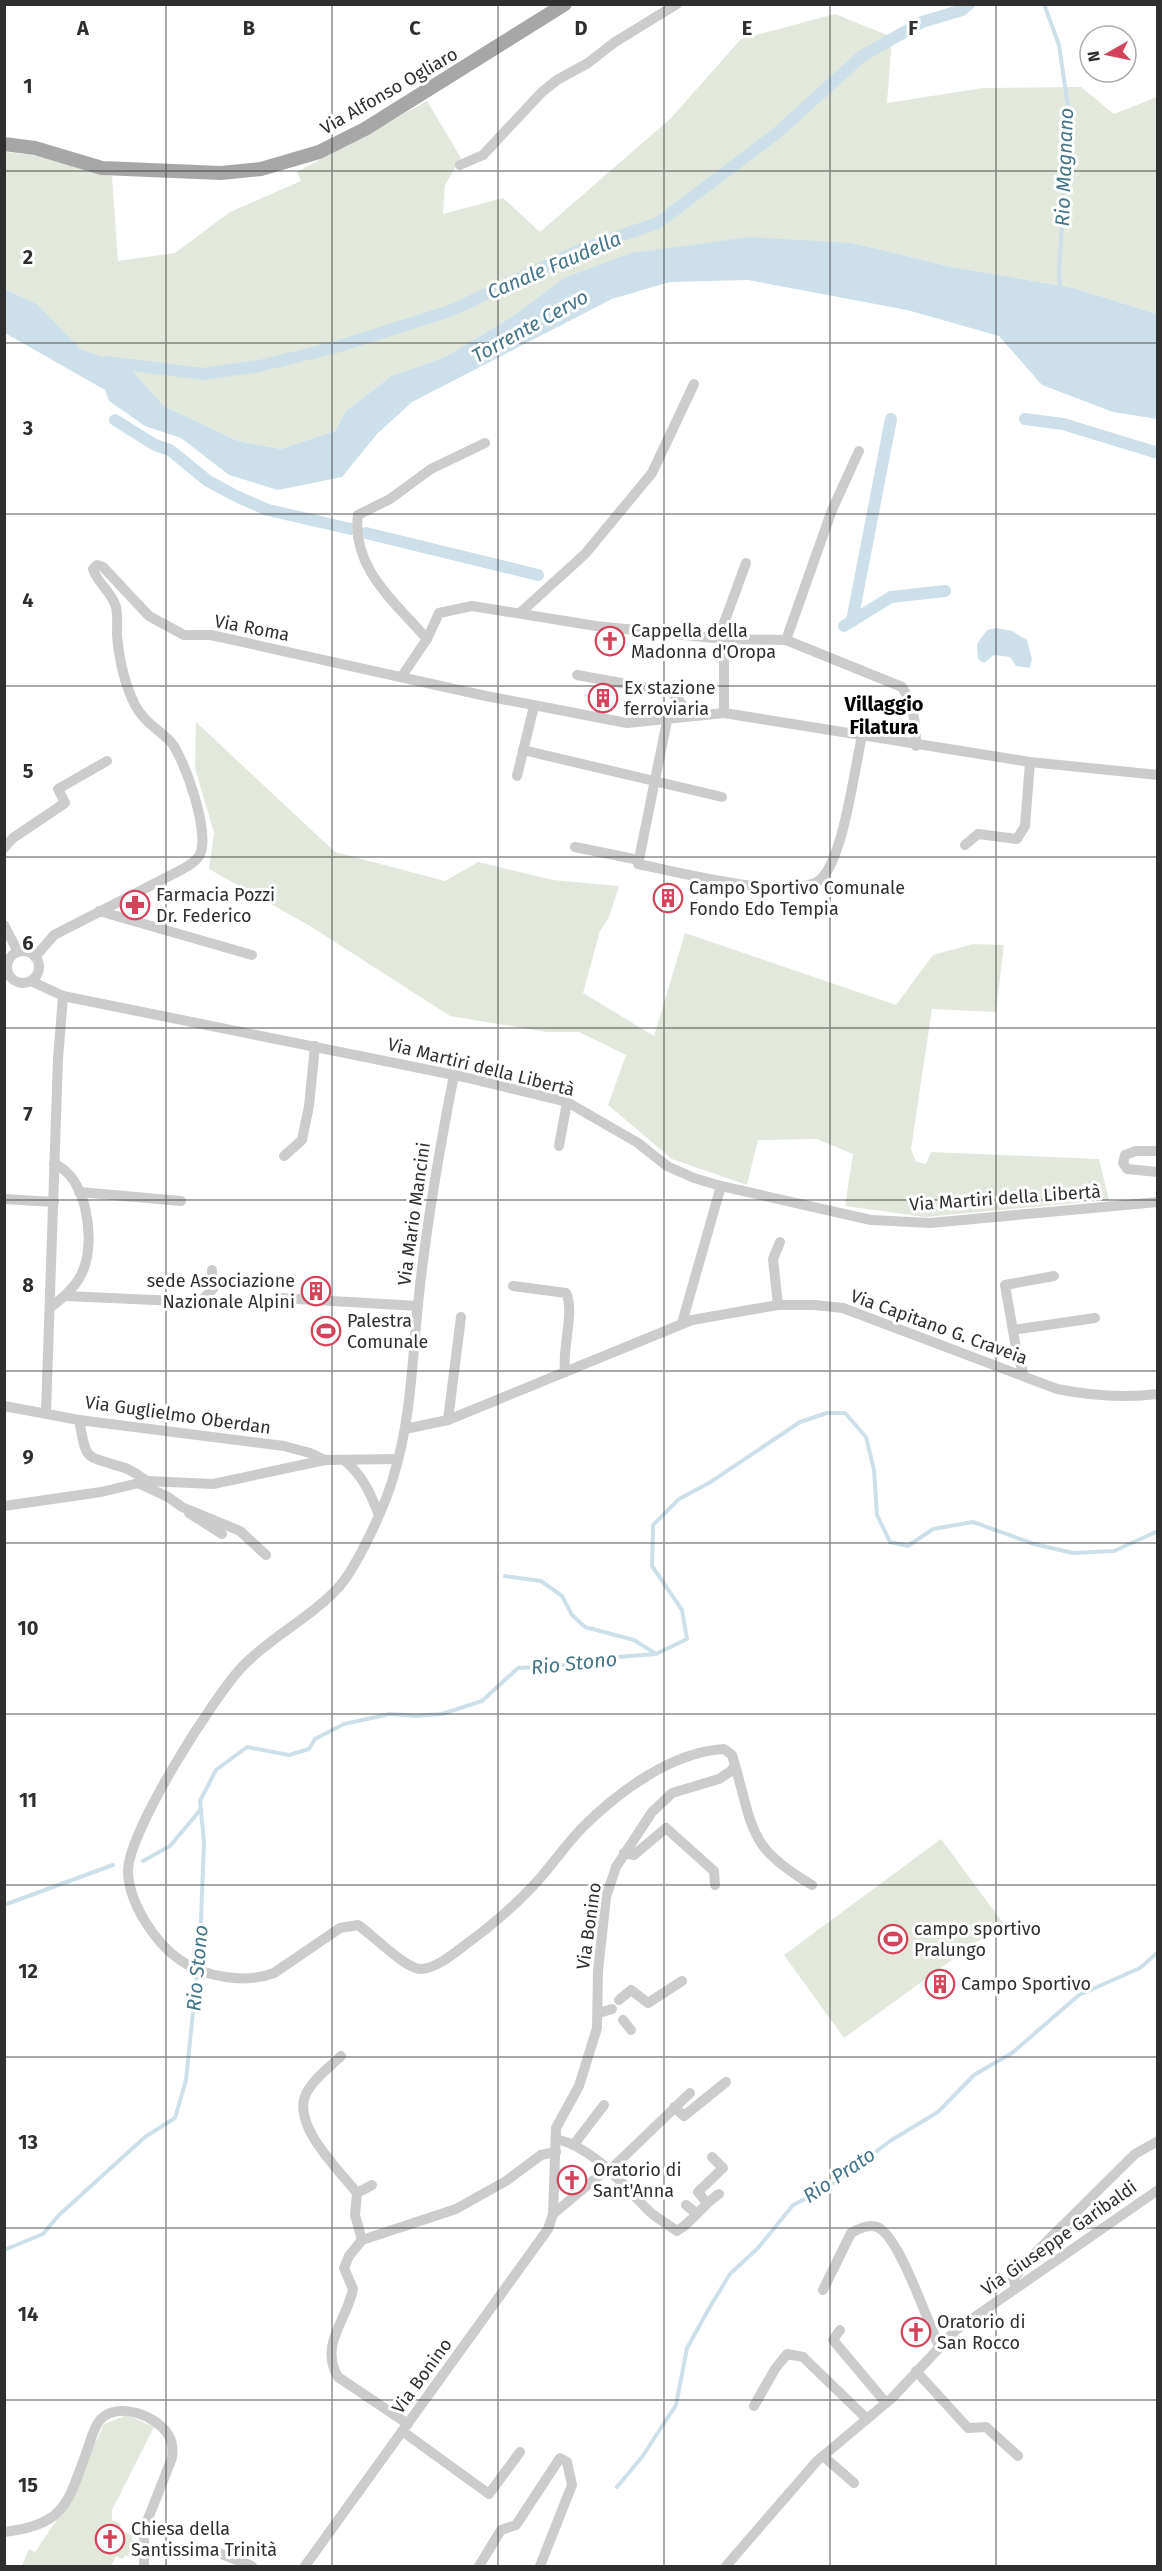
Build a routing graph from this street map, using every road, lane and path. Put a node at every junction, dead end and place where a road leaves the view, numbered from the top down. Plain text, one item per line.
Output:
1 (565, 4) edge
2 (677, 4) edge
3 (4, 144) edge
4 (460, 165) dead end
5 (694, 384) dead end
6 (485, 443) dead end
7 (859, 451) dead end
8 (746, 563) dead end
9 (520, 613) junction
10 (427, 639) junction
11 (723, 639) junction
12 (786, 640) junction
13 (577, 675) dead end
14 (402, 676) junction
15 (534, 706) junction
16 (724, 713) junction
17 (692, 715) junction
18 (667, 721) junction
19 (862, 736) junction
20 (916, 746) junction
21 (523, 750) junction
22 (107, 762) dead end
23 (1030, 762) junction
24 (517, 776) dead end
25 (1158, 776) edge
26 (654, 782) junction
27 (722, 797) dead end
28 (965, 845) dead end
29 (575, 847) dead end
30 (4, 848) edge
31 (639, 860) junction
32 (99, 911) junction
33 (4, 925) edge
34 (18, 952) junction
35 (252, 956) dead end
36 (35, 957) junction
37 (6, 969) edge
38 (31, 981) junction
39 (63, 996) junction
40 (315, 1046) junction
41 (454, 1075) junction
42 (567, 1102) junction
43 (559, 1146) dead end
44 (1158, 1151) edge
45 (284, 1156) dead end
46 (54, 1164) junction
47 (1158, 1172) edge
48 (721, 1186) junction
49 (79, 1192) junction
50 (4, 1199) edge
51 (181, 1201) dead end
52 (54, 1202) junction
53 (1158, 1202) edge
54 (780, 1242) dead end
55 (212, 1270) dead end
56 (1054, 1276) dead end
57 (513, 1286) dead end
58 (65, 1296) junction
59 (280, 1298) dead end
60 (778, 1305) junction
61 (418, 1306) junction
62 (51, 1307) junction
63 (461, 1317) dead end
64 (1095, 1318) dead end
65 (682, 1323) junction
66 (1013, 1330) junction
67 (565, 1372) junction
68 (1024, 1376) junction
69 (1158, 1394) edge
70 (4, 1406) edge
71 (46, 1412) junction
72 (79, 1419) junction
73 (448, 1420) junction
74 (405, 1429) junction
75 (398, 1459) junction
76 (325, 1460) junction
77 (345, 1461) junction
78 (143, 1482) junction
79 (4, 1506) edge
80 (182, 1508) junction
81 (378, 1513) junction
82 (222, 1534) dead end
83 (266, 1555) dead end
84 (735, 1765) junction
85 (624, 1854) junction
86 (714, 1885) dead end
87 (812, 1886) dead end
88 (682, 1981) dead end
89 (619, 2000) dead end
90 (612, 2014) junction
91 (631, 2030) dead end
92 (340, 2056) dead end
93 (726, 2082) dead end
94 (690, 2093) dead end
95 (604, 2105) dead end
96 (674, 2107) junction
97 (556, 2139) junction
98 (1158, 2141) edge
99 (575, 2143) junction
100 (555, 2152) junction
101 (712, 2157) dead end
102 (608, 2170) junction
103 (372, 2185) dead end
104 (1158, 2190) edge
105 (357, 2193) junction
106 (719, 2194) dead end
107 (706, 2202) junction
108 (686, 2205) dead end
109 (696, 2213) junction
110 (553, 2214) junction
111 (362, 2240) junction
112 (1016, 2287) junction
113 (823, 2290) dead end
114 (840, 2330) dead end
115 (939, 2346) junction
116 (916, 2371) junction
117 (886, 2403) junction
118 (754, 2406) dead end
119 (867, 2419) junction
120 (405, 2427) junction
121 (520, 2452) dead end
122 (823, 2456) junction
123 (1018, 2456) dead end
124 (854, 2483) dead end
125 (4, 2532) edge
126 (214, 2551) dead end
127 (144, 2566) edge
128 (252, 2566) edge
129 (305, 2566) edge
130 (479, 2566) edge
131 (540, 2566) edge
132 (726, 2566) edge

1 - 3 main road, Via Alfonso Ogliaro
2 - 4 street
5 - 9 street
6 - 10 street
7 - 12 street
8 - 11 street
9 - 10 street
9 - 11 street
10 - 14 street
11 - 12 street
11 - 16 street
12 - 20 street
13 - 17 street
14 - 15 street, Via Roma
14 - 32 street, Via Roma
15 - 18 street, Via Roma
15 - 21 street
16 - 17 street, Via Roma
16 - 19 street, Via Roma
17 - 18 street, Via Roma
18 - 26 street
19 - 20 street, Via Roma
19 - 31 street
20 - 23 street, Via Roma
21 - 24 street
21 - 26 street
22 - 30 street
23 - 25 street, Via Roma
23 - 28 street
26 - 27 street
26 - 31 street
29 - 31 street
32 - 35 street
32 - 36 street, Via Roma
33 - 34 street
34 - 36 street
34 - 37 street
36 - 38 street
37 - 38 street
38 - 39 street, Via Martiri della Libertà
39 - 40 street, Via Martiri della Libertà
39 - 46 street
40 - 41 street, Via Martiri della Libertà
40 - 45 street
41 - 42 street, Via Martiri della Libertà
41 - 61 street, Via Mario Mancini
42 - 43 street
42 - 48 street, Via Martiri della Libertà
44 - 47 street
46 - 49 street
46 - 52 street
48 - 53 street, Via Martiri della Libertà
48 - 65 street
49 - 51 street
49 - 58 street
50 - 52 street
52 - 62 street
54 - 60 street
55 - 58 street
56 - 66 street
57 - 67 street
58 - 62 street
59 - 61 street
60 - 65 street, Via Capitano G. Craveia
60 - 68 street, Via Capitano G. Craveia
61 - 74 street, Via Mario Mancini
62 - 71 street
63 - 73 street
64 - 66 street
65 - 67 street, Via Capitano G. Craveia
66 - 68 street
67 - 73 street, Via Capitano G. Craveia
68 - 69 street, Via Capitano G. Craveia
70 - 71 street, Via Guglielmo Oberdan
71 - 72 street, Via Guglielmo Oberdan
72 - 76 street, Via Guglielmo Oberdan
72 - 78 street
73 - 74 street, Via Capitano G. Craveia
74 - 75 street
75 - 77 street, Via Guglielmo Oberdan
75 - 81 street
76 - 77 street, Via Guglielmo Oberdan
76 - 78 street
77 - 81 street
78 - 79 street
78 - 80 street
80 - 82 street
80 - 83 street
81 - 84 street
84 - 85 street, Via Bonino
84 - 87 street
85 - 86 street
85 - 90 street, Via Bonino
88 - 89 street
90 - 91 street
90 - 97 street, Via Bonino
92 - 105 street
93 - 96 street
94 - 96 street
95 - 99 street
96 - 102 street
97 - 99 street
97 - 100 street, Via Bonino
98 - 112 street
99 - 102 street
100 - 110 street, Via Bonino
100 - 111 street
101 - 107 street
102 - 109 street
102 - 110 street
103 - 105 street
104 - 112 street, Via Giuseppe Garibaldi
105 - 111 street
106 - 107 street
107 - 109 street
108 - 109 street
110 - 120 street, Via Bonino
111 - 120 street
112 - 115 street, Via Giuseppe Garibaldi
113 - 115 street
114 - 117 street
115 - 116 street, Via Giuseppe Garibaldi
116 - 117 street, Via Giuseppe Garibaldi
116 - 123 street
117 - 119 street, Via Giuseppe Garibaldi
118 - 119 street
119 - 122 street, Via Giuseppe Garibaldi
120 - 121 street
120 - 129 street, Via Bonino
122 - 124 street
122 - 132 street, Via Giuseppe Garibaldi
125 - 127 street
126 - 128 street
130 - 131 street

